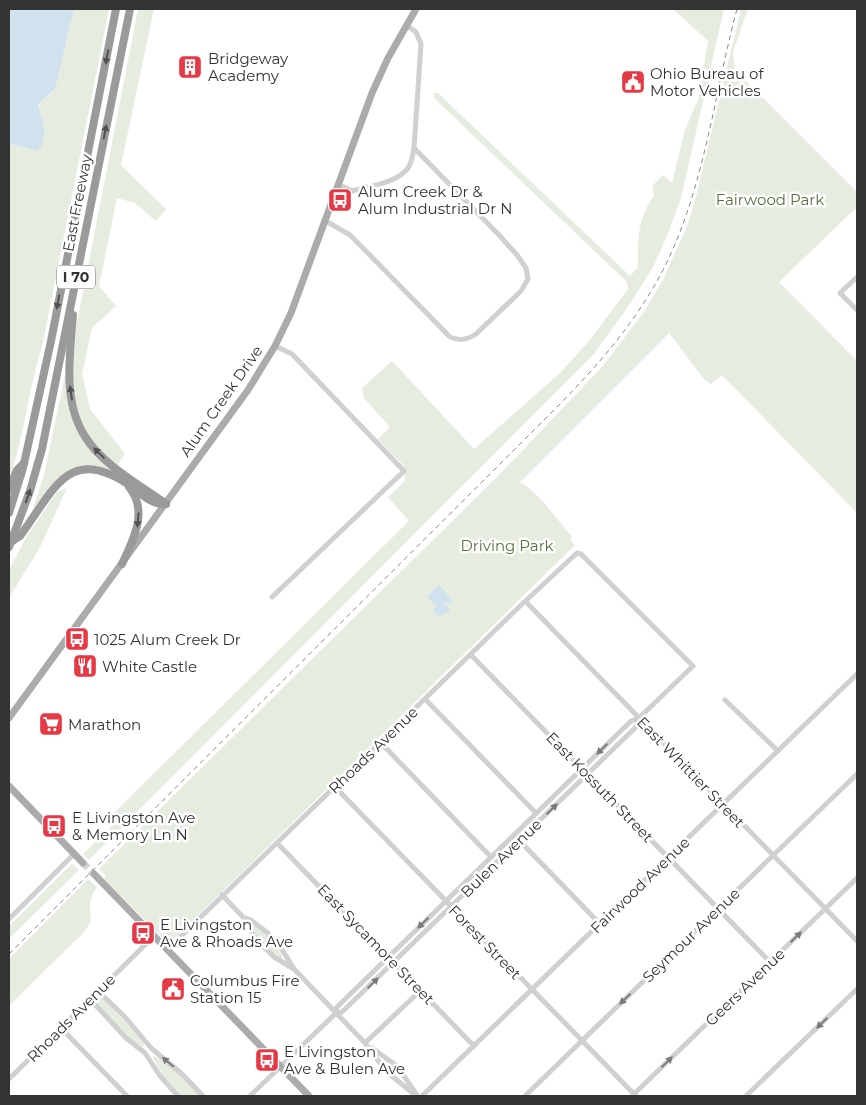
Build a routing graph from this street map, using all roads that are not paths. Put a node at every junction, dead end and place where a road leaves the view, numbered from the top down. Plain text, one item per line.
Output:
1 (116, 9) edge
2 (130, 9) edge
3 (416, 9) edge
4 (406, 25) junction
5 (414, 148) junction
6 (338, 184) junction
7 (324, 220) junction
8 (857, 277) edge
9 (75, 283) junction
10 (857, 310) edge
11 (275, 346) junction
12 (24, 463) junction
13 (120, 478) junction
14 (9, 490) edge
15 (166, 504) junction
16 (9, 513) edge
17 (10, 544) edge
18 (122, 564) junction
19 (272, 597) dead end
20 (526, 602) junction
21 (471, 655) junction
22 (693, 666) joint
23 (857, 674) edge
24 (425, 699) junction
25 (725, 700) dead end
26 (9, 718) edge
27 (639, 718) junction
28 (380, 743) junction
29 (778, 751) junction
30 (582, 769) junction
31 (587, 774) junction
32 (857, 774) edge
33 (9, 786) edge
34 (335, 787) junction
35 (723, 804) junction
36 (536, 813) junction
37 (514, 835) junction
38 (519, 841) junction
39 (278, 843) junction
40 (74, 854) junction
41 (773, 855) junction
42 (491, 857) junction
43 (668, 858) junction
44 (83, 863) tunnel mouth
45 (94, 874) tunnel mouth
46 (857, 878) edge
47 (222, 895) junction
48 (446, 901) junction
49 (451, 907) junction
50 (718, 909) junction
51 (825, 909) junction
52 (10, 916) edge
53 (243, 917) junction
54 (600, 924) junction
55 (154, 936) junction
56 (857, 941) edge
57 (167, 950) junction
58 (388, 957) junction
59 (770, 962) junction
60 (394, 963) junction
61 (294, 970) junction
62 (857, 989) edge
63 (420, 990) junction
64 (532, 990) junction
65 (98, 991) junction
66 (90, 999) junction
67 (336, 1013) junction
68 (61, 1028) junction
69 (582, 1041) junction
70 (365, 1043) junction
71 (474, 1046) junction
72 (281, 1067) junction
73 (9, 1079) edge
74 (127, 1096) edge
75 (178, 1096) edge
76 (203, 1096) edge
77 (250, 1096) edge
78 (309, 1096) edge
79 (417, 1096) edge
80 (422, 1096) edge
81 (525, 1096) edge
82 (634, 1096) edge
83 (746, 1096) edge

1 -> 12 highway, East Freeway / I 70
9 -> 2 highway, East Freeway / I 70
3 - 4 main road, Alum Creek Drive
4 - 5 street
4 - 6 main road, Alum Creek Drive
5 - 6 street
5 - 7 street
6 - 7 main road, Alum Creek Drive
7 - 11 main road, Alum Creek Drive
8 - 10 street
15 -> 9 highway
17 -> 9 highway, East Freeway / I 70
11 - 15 main road, Alum Creek Drive
11 - 19 street
12 - 14 highway
12 - 16 highway, East Freeway / I 70
13 - 15 highway
13 - 17 highway
13 -> 18 highway
15 - 18 main road, Alum Creek Drive
18 - 26 main road, Alum Creek Drive
20 - 21 street, Rhoads Avenue
20 - 22 street, Rhoads Avenue
20 - 27 street, East Whittier Street
21 - 24 street, Rhoads Avenue
21 - 30 street, East Kossuth Street
22 - 27 street, Bulen Avenue
23 - 29 street, Fairwood Avenue
24 - 28 street, Rhoads Avenue
24 - 36 street
25 - 29 street
27 -> 30 street, Bulen Avenue
27 - 31 street, Bulen Avenue
27 - 35 street, East Whittier Street
28 - 34 street, Rhoads Avenue
28 - 42 street
29 - 35 street, Fairwood Avenue
30 - 31 street, East Kossuth Street
30 - 36 street, Bulen Avenue
38 -> 31 street, Bulen Avenue
31 - 43 street, East Kossuth Street
32 - 41 street, Seymour Avenue
33 - 40 main road
34 - 39 street, Rhoads Avenue
34 - 48 street, Forest Street
35 - 41 street, East Whittier Street
35 - 43 street, Fairwood Avenue
36 - 37 street, Bulen Avenue
37 - 38 street
37 - 42 street, Bulen Avenue
38 - 49 street, Bulen Avenue
38 - 54 street
39 - 47 street, Rhoads Avenue
39 - 58 street, East Sycamore Street
40 - 44 main road
40 - 52 street
41 - 50 street, Seymour Avenue
41 - 51 street, East Whittier Street
42 - 48 street, Bulen Avenue
43 - 50 street, East Kossuth Street
43 - 54 street, Fairwood Avenue
45 - 55 main road
46 - 51 street, Geers Avenue
47 - 53 street
47 - 57 street, Rhoads Avenue
48 - 49 street, Forest Street
48 -> 58 street, Bulen Avenue
49 - 60 street, Bulen Avenue
49 - 64 street, Forest Street
50 - 59 street, East Kossuth Street
50 -> 69 street, Seymour Avenue
51 - 56 street, East Whittier Street
59 -> 51 street, Geers Avenue
53 - 61 street
53 - 61 street
54 - 64 street, Fairwood Avenue
55 - 57 main road
55 - 65 street, Rhoads Avenue
57 - 72 main road
58 - 60 street, East Sycamore Street
58 - 67 street, Bulen Avenue
82 -> 59 street, Geers Avenue
60 - 63 street, East Sycamore Street
67 -> 60 street, Bulen Avenue
61 - 67 street
62 -> 83 street
63 - 70 street
63 - 71 street, East Sycamore Street
64 - 69 street, Forest Street
64 - 71 street, Fairwood Avenue
65 - 66 street, Rhoads Avenue
76 -> 65 street
66 - 68 street, Rhoads Avenue
66 - 75 street
67 - 70 street
67 - 72 street, Bulen Avenue
68 - 73 street, Rhoads Avenue
68 - 74 street
69 - 81 street, Seymour Avenue
69 - 82 street, Forest Street
70 - 79 street
70 - 79 street
71 - 80 street, Fairwood Avenue
72 - 77 street, Bulen Avenue
72 - 78 main road

